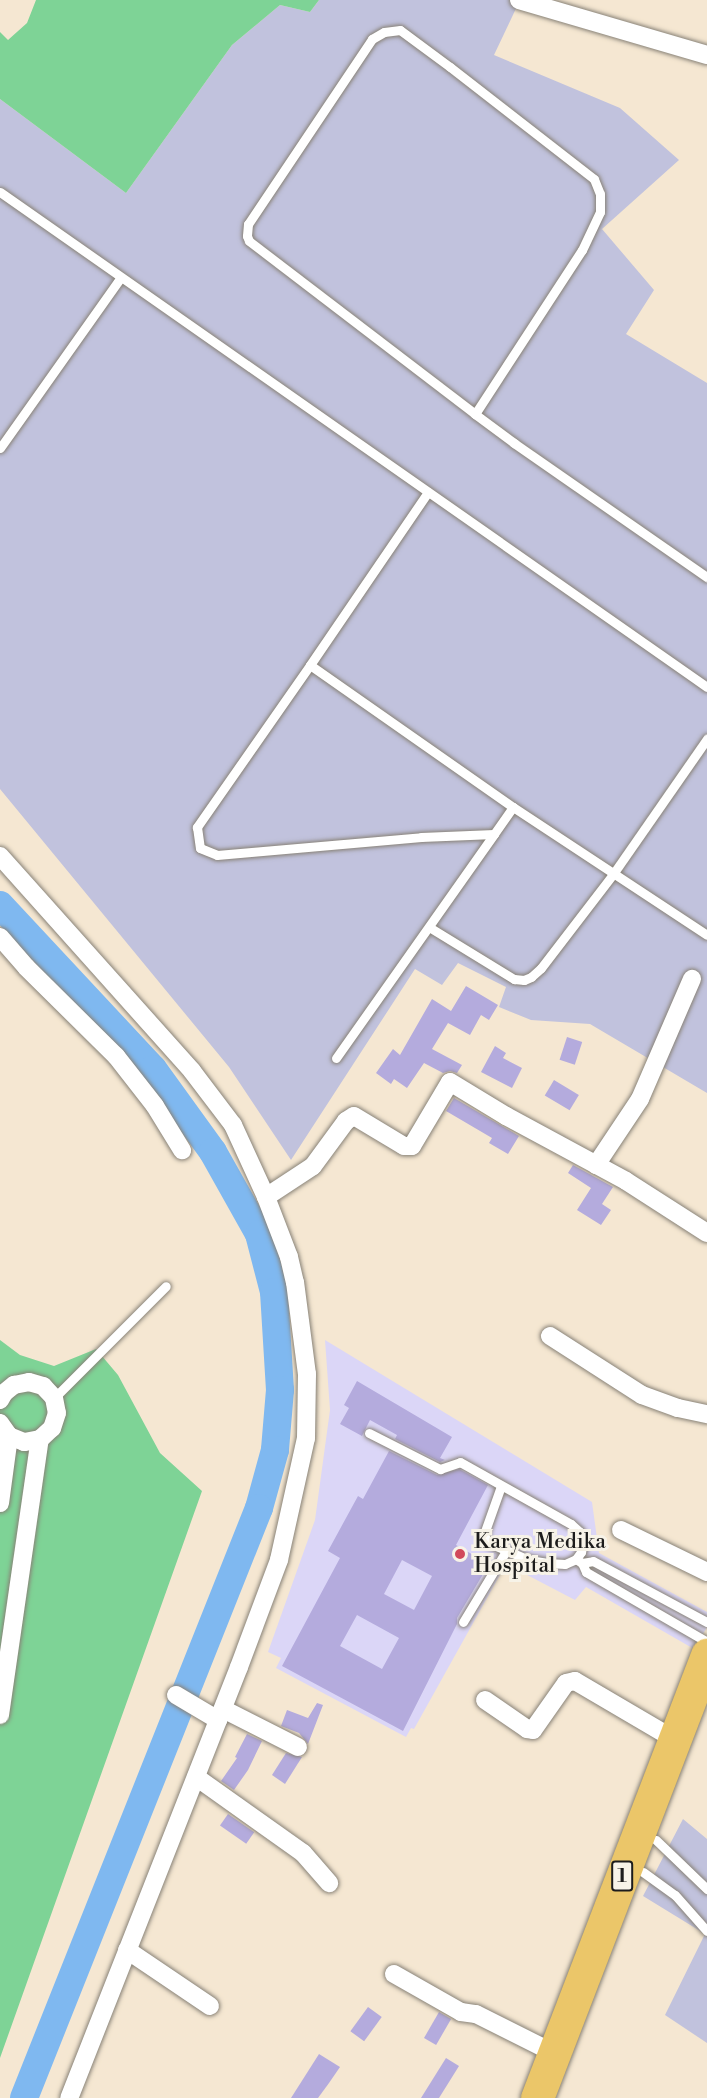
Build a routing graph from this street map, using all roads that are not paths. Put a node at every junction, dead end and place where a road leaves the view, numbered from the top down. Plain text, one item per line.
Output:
1 (519, 0) edge
2 (707, 55) edge
3 (0, 192) edge
4 (122, 277) junction
5 (475, 414) junction
6 (0, 448) edge
7 (428, 492) junction
8 (707, 577) edge
9 (310, 665) junction
10 (707, 687) edge
11 (707, 739) edge
12 (513, 807) junction
13 (494, 834) junction
14 (0, 856) edge
15 (613, 873) junction
16 (429, 927) junction
17 (707, 935) edge
18 (0, 937) edge
19 (692, 979) dead end
20 (336, 1058) dead end
21 (182, 1150) dead end
22 (596, 1165) junction
23 (266, 1197) junction
24 (707, 1233) edge
25 (166, 1286) dead end
26 (550, 1336) dead end
27 (7, 1379) edge
28 (54, 1398) junction
29 (0, 1400) edge
30 (707, 1414) edge
31 (5, 1430) edge
32 (369, 1433) dead end
33 (40, 1439) junction
34 (501, 1486) junction
35 (0, 1503) edge
36 (621, 1530) dead end
37 (506, 1551) junction
38 (579, 1561) junction
39 (707, 1572) edge
40 (463, 1622) dead end
41 (707, 1622) edge
42 (707, 1642) edge
43 (707, 1654) edge
44 (177, 1696) dead end
45 (485, 1700) dead end
46 (707, 1709) edge
47 (0, 1715) edge
48 (221, 1715) junction
49 (674, 1740) junction
50 (298, 1747) dead end
51 (196, 1778) junction
52 (646, 1853) junction
53 (329, 1883) dead end
54 (707, 1889) edge
55 (707, 1931) edge
56 (127, 1950) junction
57 (394, 1974) dead end
58 (210, 2006) dead end
59 (554, 2053) junction
60 (69, 2098) edge
61 (537, 2098) edge
62 (559, 2098) edge

1 - 2 street
3 - 4 lane
4 - 6 lane
4 - 7 lane
5 - 5 lane
5 - 8 lane
7 - 9 lane
7 - 10 lane
9 - 12 lane
9 - 13 lane
11 - 15 lane
12 - 13 lane
12 - 15 lane
13 - 16 lane
14 - 23 street
15 - 16 lane
15 - 17 lane
16 - 20 lane
18 - 21 street
19 - 22 street
22 - 23 street
22 - 24 street
23 - 48 street
25 - 28 lane
26 - 30 street
27 - 28 street
27 - 29 street
28 - 33 street
31 - 33 street
31 - 35 street
32 - 34 lane
33 - 47 street
34 - 37 lane
34 - 38 lane
36 - 39 street
37 - 38 lane
37 - 40 lane
38 - 41 lane
38 - 42 lane
43 - 49 highway, 1
44 - 48 street
45 - 49 street
46 - 52 highway, 1
48 - 50 street
48 - 51 street
49 - 52 highway, 1
51 - 53 street
51 - 56 street
52 - 54 lane
52 - 55 lane
52 - 59 highway, 1
52 - 62 highway, 1
56 - 58 street
56 - 60 street
57 - 59 street
59 - 61 highway, 1

